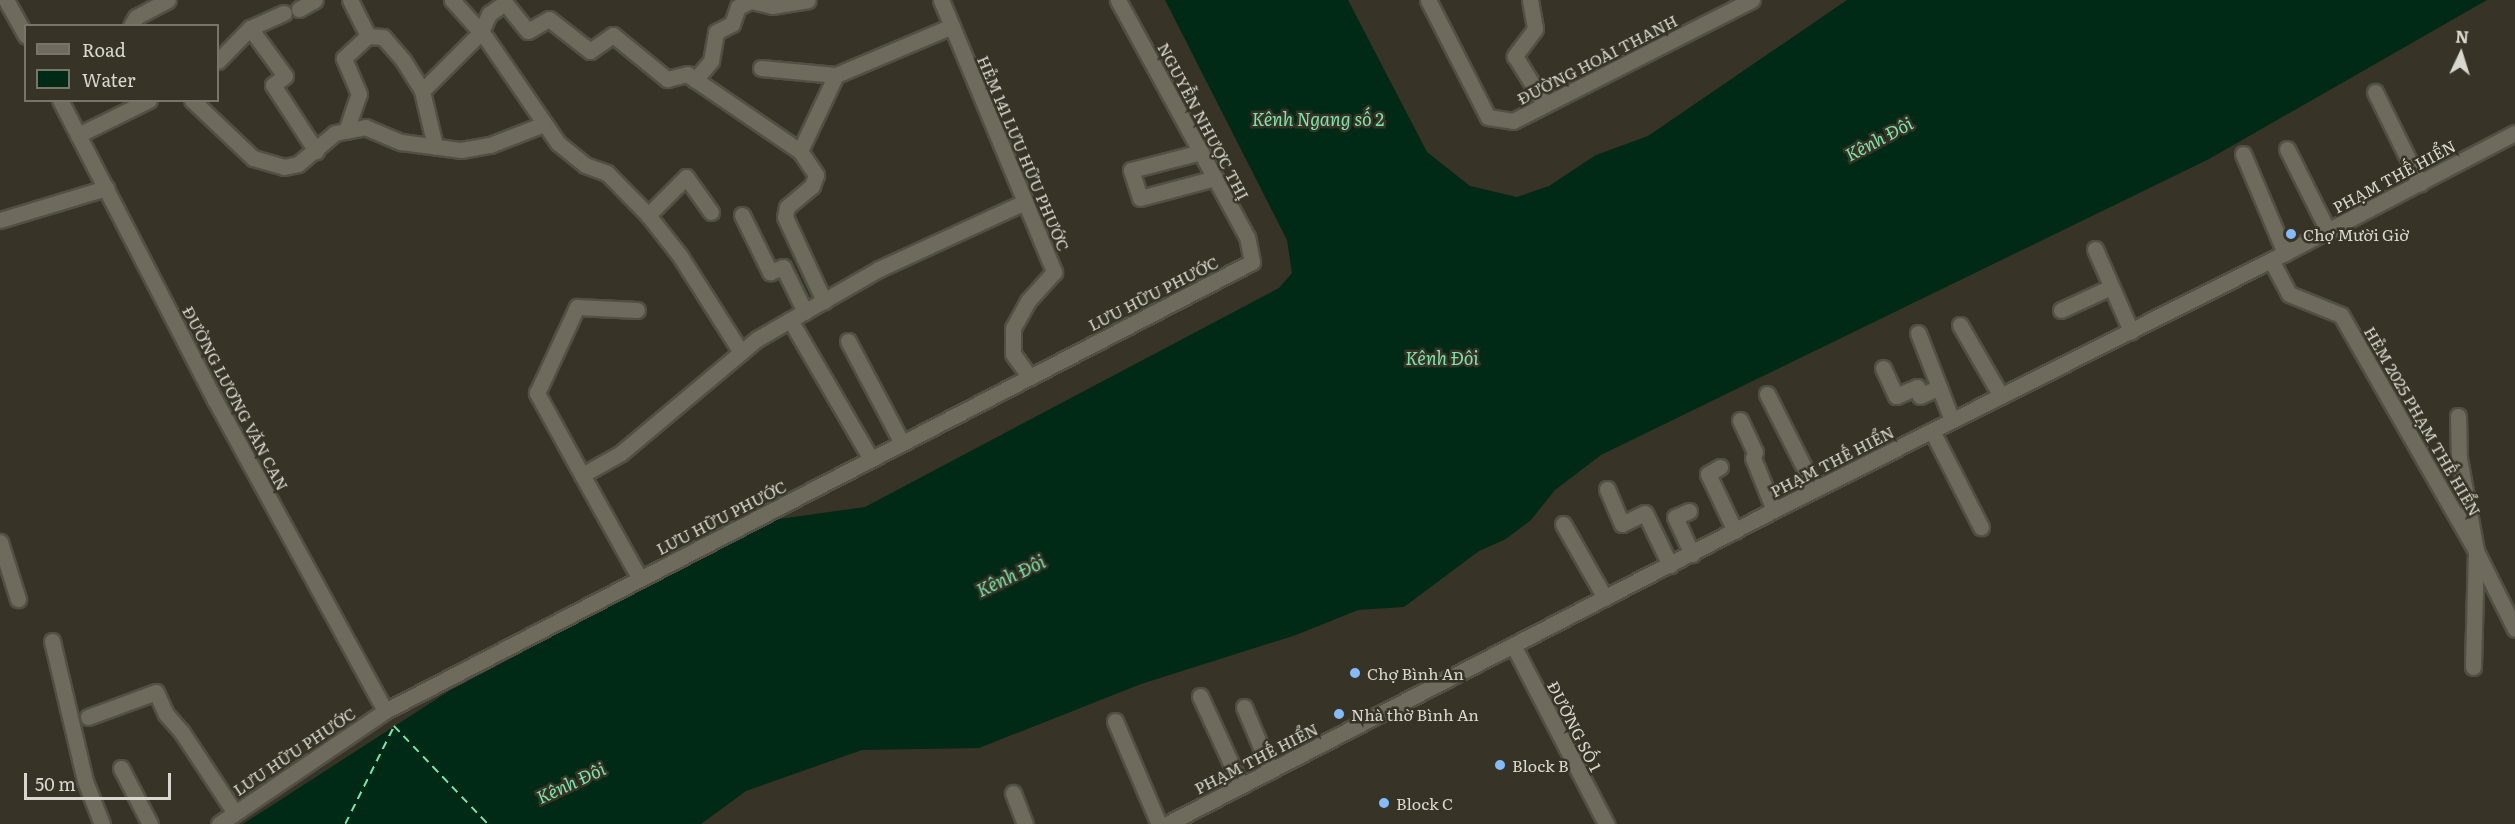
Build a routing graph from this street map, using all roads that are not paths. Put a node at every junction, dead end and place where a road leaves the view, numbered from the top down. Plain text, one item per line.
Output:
1 (168, 0) edge
2 (315, 0) edge
3 (350, 0) edge
4 (452, 0) edge
5 (808, 0) edge
6 (941, 0) edge
7 (1118, 0) edge
8 (1428, 0) edge
9 (1530, 0) edge
10 (1752, 0) edge
11 (506, 1) edge
12 (752, 1) edge
13 (13, 2) edge
14 (132, 24) edge
15 (952, 26) junction
16 (249, 28) junction
17 (24, 31) edge
18 (481, 32) junction
19 (368, 36) junction
20 (219, 60) edge
21 (761, 68) dead end
22 (836, 75) junction
23 (691, 77) junction
24 (422, 91) junction
25 (2375, 92) dead end
26 (61, 102) edge
27 (145, 102) edge
28 (194, 102) edge
29 (1545, 105) junction
30 (544, 124) junction
31 (346, 131) junction
32 (2515, 133) edge
33 (78, 135) junction
34 (435, 146) junction
35 (2287, 149) dead end
36 (316, 151) junction
37 (800, 151) junction
38 (1201, 152) junction
39 (2243, 154) dead end
40 (1215, 178) junction
41 (2420, 183) junction
42 (106, 188) junction
43 (1024, 202) junction
44 (711, 212) dead end
45 (648, 215) junction
46 (742, 215) dead end
47 (0, 220) edge
48 (2328, 231) junction
49 (2095, 249) dead end
50 (2278, 257) junction
51 (1252, 262) joint
52 (2111, 287) junction
53 (824, 301) junction
54 (637, 310) dead end
55 (2061, 310) dead end
56 (805, 312) junction
57 (790, 320) junction
58 (1960, 325) dead end
59 (2131, 331) junction
60 (1918, 333) dead end
61 (848, 341) dead end
62 (741, 352) junction
63 (1883, 368) dead end
64 (1030, 377) junction
65 (1939, 387) junction
66 (1767, 394) dead end
67 (2001, 396) junction
68 (2458, 416) dead end
69 (1740, 420) dead end
70 (1953, 420) junction
71 (1932, 431) junction
72 (902, 443) junction
73 (871, 459) junction
74 (1720, 467) dead end
75 (582, 475) junction
76 (1607, 489) dead end
77 (1815, 489) junction
78 (1774, 510) junction
79 (1689, 511) dead end
80 (1563, 524) dead end
81 (1981, 527) dead end
82 (1735, 531) junction
83 (0, 542) edge
84 (2475, 551) junction
85 (1692, 554) junction
86 (1670, 565) junction
87 (640, 579) junction
88 (1605, 598) junction
89 (18, 599) dead end
90 (2515, 629) edge
91 (52, 641) dead end
92 (1513, 645) junction
93 (2473, 667) dead end
94 (1200, 696) dead end
95 (1244, 707) dead end
96 (385, 711) junction
97 (88, 717) dead end
98 (1115, 722) dead end
99 (121, 768) dead end
100 (1271, 771) junction
101 (1241, 785) junction
102 (1013, 793) dead end
103 (235, 813) junction
104 (102, 824) edge
105 (150, 824) edge
106 (219, 824) edge
107 (1026, 824) edge
108 (1159, 824) edge
109 (1167, 824) edge
110 (1606, 824) edge

1 - 14 street
2 - 16 street
3 - 19 street
4 - 18 street
5 - 12 street
6 - 15 street, HẺM 141 LƯU HỮU PHƯỚC
7 - 38 street, NGUYỄN NHƯỢC THỊ
8 - 29 street, ĐƯỜNG HOÀI THANH
9 - 29 street
10 - 29 street, ĐƯỜNG HOÀI THANH
11 - 18 street
11 - 23 street
12 - 23 street
13 - 17 street
15 - 22 street
15 - 43 street, HẺM 141 LƯU HỮU PHƯỚC
16 - 20 street
16 - 36 street
18 - 24 street
18 - 30 street
19 - 24 street
19 - 31 street
21 - 22 street
22 - 37 street
23 - 37 street
24 - 34 street
25 - 41 street
26 - 33 street, ĐƯỜNG LƯƠNG VĂN CAN
27 - 33 street
28 - 36 street
30 - 34 street
30 - 45 street
31 - 34 street
31 - 36 street
32 - 41 street, PHẠM THẾ HIỂN
33 - 42 street, ĐƯỜNG LƯƠNG VĂN CAN
35 - 48 street
37 - 53 street
38 - 40 street, NGUYỄN NHƯỢC THỊ
38 - 40 street
39 - 50 street, HẺM 2025 PHẠM THẾ HIỂN
40 - 51 street, NGUYỄN NHƯỢC THỊ
41 - 48 street, PHẠM THẾ HIỂN
42 - 47 street
42 - 96 street, ĐƯỜNG LƯƠNG VĂN CAN
43 - 53 street
43 - 64 street, HẺM 141 LƯU HỮU PHƯỚC
44 - 45 street
45 - 62 street
46 - 56 street
48 - 50 street, PHẠM THẾ HIỂN
49 - 52 street
50 - 59 street, PHẠM THẾ HIỂN
50 - 84 street, HẺM 2025 PHẠM THẾ HIỂN
51 - 64 street, LƯU HỮU PHƯỚC
52 - 55 street
52 - 59 street
53 - 56 street
54 - 75 street
56 - 57 street
57 - 62 street
57 - 73 street
58 - 67 street
59 - 67 street, PHẠM THẾ HIỂN
60 - 65 street
61 - 72 street
62 - 75 street
63 - 65 street
64 - 72 street, LƯU HỮU PHƯỚC
65 - 70 street
66 - 77 street
67 - 70 street, PHẠM THẾ HIỂN
68 - 84 street
69 - 78 street
70 - 71 street, PHẠM THẾ HIỂN
71 - 77 street, PHẠM THẾ HIỂN
71 - 81 street
72 - 73 street, LƯU HỮU PHƯỚC
73 - 87 street, LƯU HỮU PHƯỚC
74 - 82 street
75 - 87 street
76 - 86 street
77 - 78 street, PHẠM THẾ HIỂN
78 - 82 street, PHẠM THẾ HIỂN
79 - 85 street
80 - 88 street
82 - 85 street, PHẠM THẾ HIỂN
83 - 89 street
84 - 90 street, HẺM 2025 PHẠM THẾ HIỂN
84 - 93 street
85 - 86 street, PHẠM THẾ HIỂN
86 - 88 street, PHẠM THẾ HIỂN
87 - 96 street, LƯU HỮU PHƯỚC
88 - 92 street, PHẠM THẾ HIỂN
91 - 104 street
92 - 100 street, PHẠM THẾ HIỂN
92 - 110 street, ĐƯỜNG SỐ 1
94 - 101 street
95 - 100 street
96 - 103 street, LƯU HỮU PHƯỚC
97 - 103 street
98 - 108 street
99 - 105 street
100 - 101 street, PHẠM THẾ HIỂN
101 - 109 street, PHẠM THẾ HIỂN
102 - 107 street
103 - 106 street, LƯU HỮU PHƯỚC

